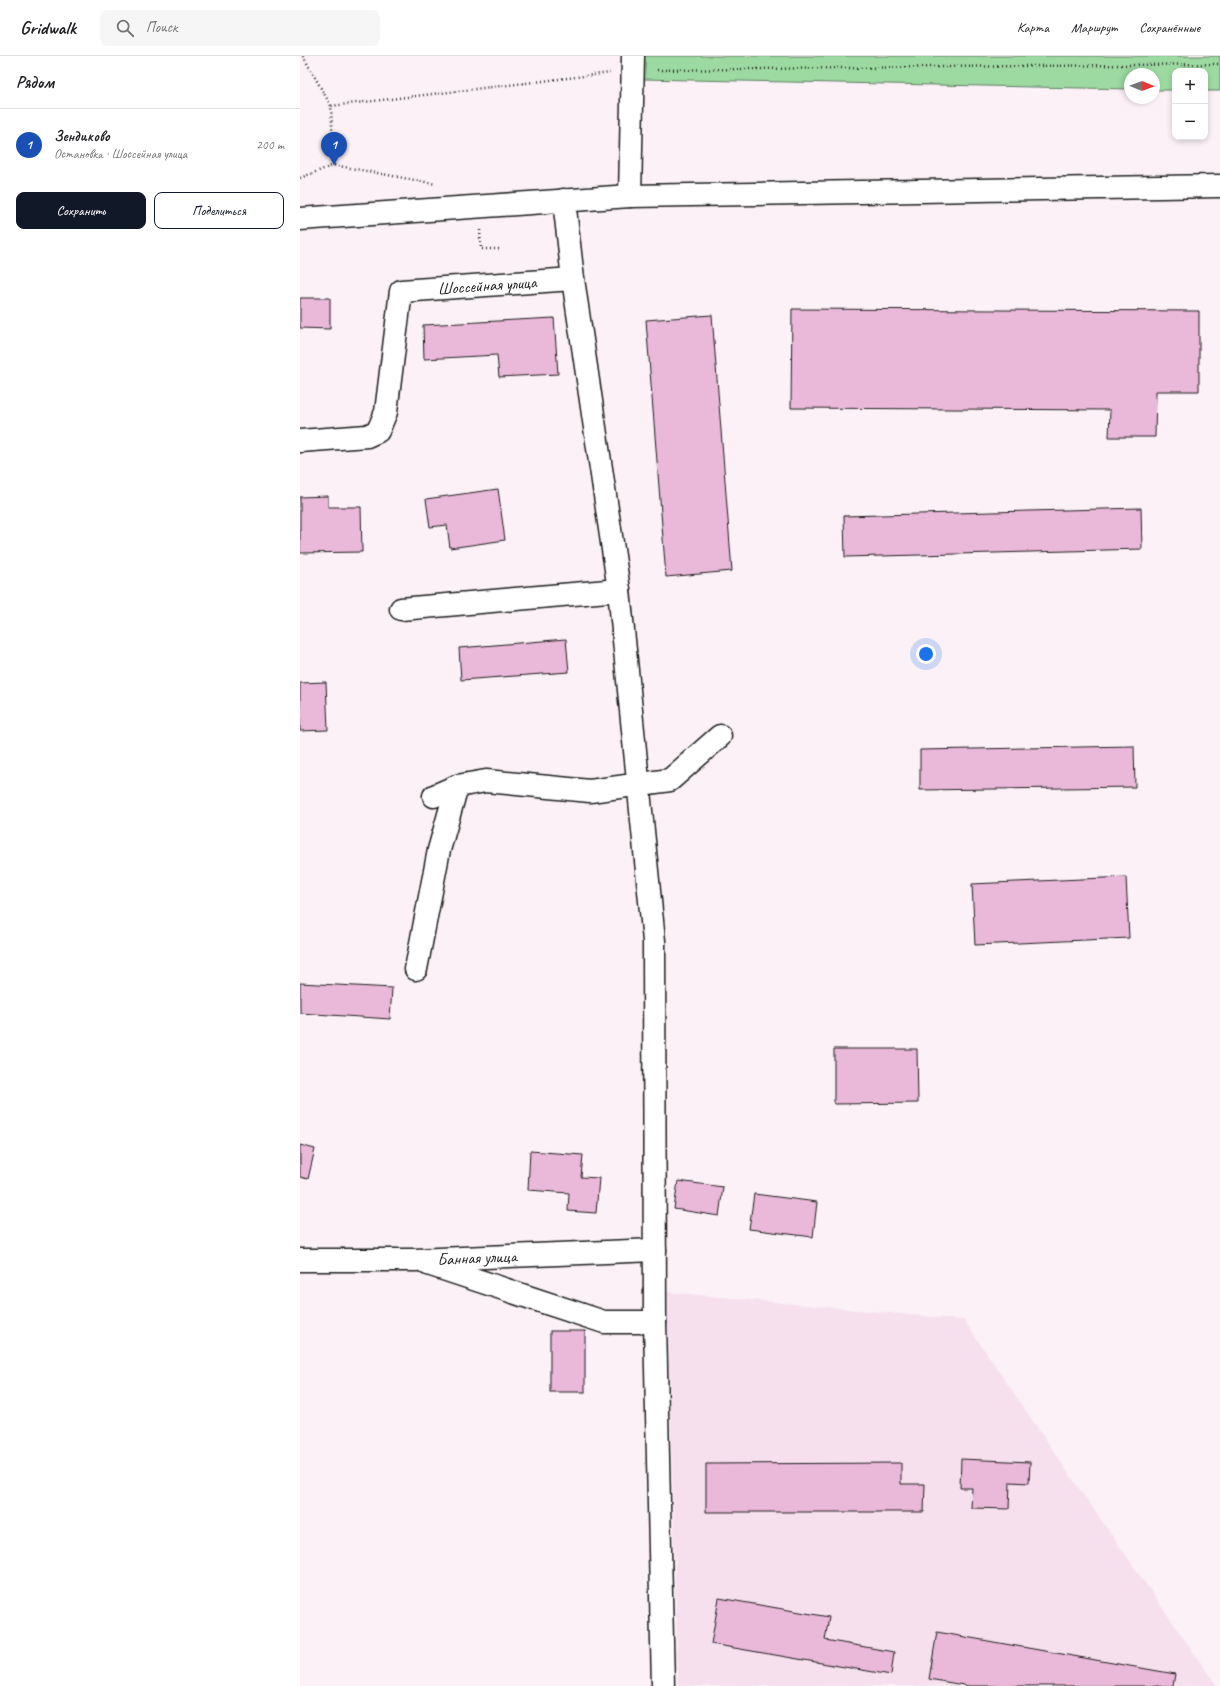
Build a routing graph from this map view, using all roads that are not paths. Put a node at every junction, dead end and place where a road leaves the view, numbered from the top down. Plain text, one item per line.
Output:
1 (632, 63) edge
2 (1220, 186) edge
3 (630, 196) junction
4 (564, 200) junction
5 (300, 219) edge
6 (573, 279) junction
7 (300, 441) edge
8 (620, 590) junction
9 (401, 609) dead end
10 (720, 736) dead end
11 (457, 786) junction
12 (639, 786) junction
13 (434, 796) dead end
14 (416, 969) dead end
15 (655, 1250) junction
16 (300, 1260) edge
17 (415, 1260) junction
18 (655, 1322) junction
19 (663, 1686) edge

1 - 3 street
2 - 3 street
3 - 4 street
4 - 5 street
4 - 6 street
6 - 7 street, Шоссейная улица
6 - 8 street
8 - 9 street
8 - 12 street
10 - 12 street
11 - 12 street
11 - 13 street
11 - 14 street
12 - 15 street
15 - 17 street, Банная улица
15 - 18 street
16 - 17 street, Банная улица
17 - 18 street
18 - 19 street

